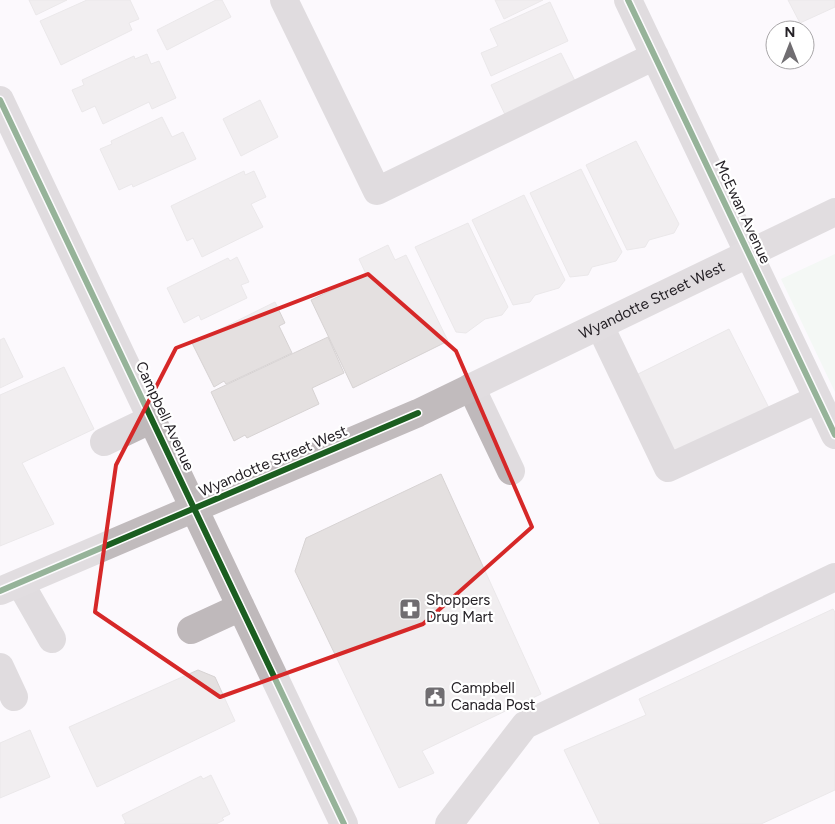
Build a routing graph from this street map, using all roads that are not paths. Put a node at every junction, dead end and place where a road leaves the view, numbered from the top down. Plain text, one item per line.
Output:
1 (284, 0) edge
2 (628, 0) edge
3 (655, 56) junction
4 (0, 100) edge
5 (835, 212) edge
6 (749, 254) junction
7 (600, 326) junction
8 (472, 387) junction
9 (818, 400) junction
10 (152, 419) junction
11 (835, 435) edge
12 (104, 442) dead end
13 (512, 471) dead end
14 (195, 508) junction
15 (835, 577) edge
16 (10, 587) edge
17 (241, 608) junction
18 (190, 630) dead end
19 (52, 638) dead end
20 (0, 667) edge
21 (14, 697) dead end
22 (344, 824) edge
23 (449, 824) edge

1 - 3 street
2 - 3 street, McEwan Avenue
3 - 6 street, McEwan Avenue
4 - 10 street, Campbell Avenue
5 - 6 main road, Wyandotte Street West
6 - 7 main road, Wyandotte Street West
6 - 9 street, McEwan Avenue
7 - 8 main road, Wyandotte Street West
7 - 9 street
8 - 13 street
8 - 14 main road, Wyandotte Street West
9 - 11 street, McEwan Avenue
10 - 12 street
10 - 14 street, Campbell Avenue
14 - 16 main road, Wyandotte Street West
14 - 17 street, Campbell Avenue
15 - 23 street
16 - 19 street
17 - 18 street
17 - 22 street, Campbell Avenue
20 - 21 street

